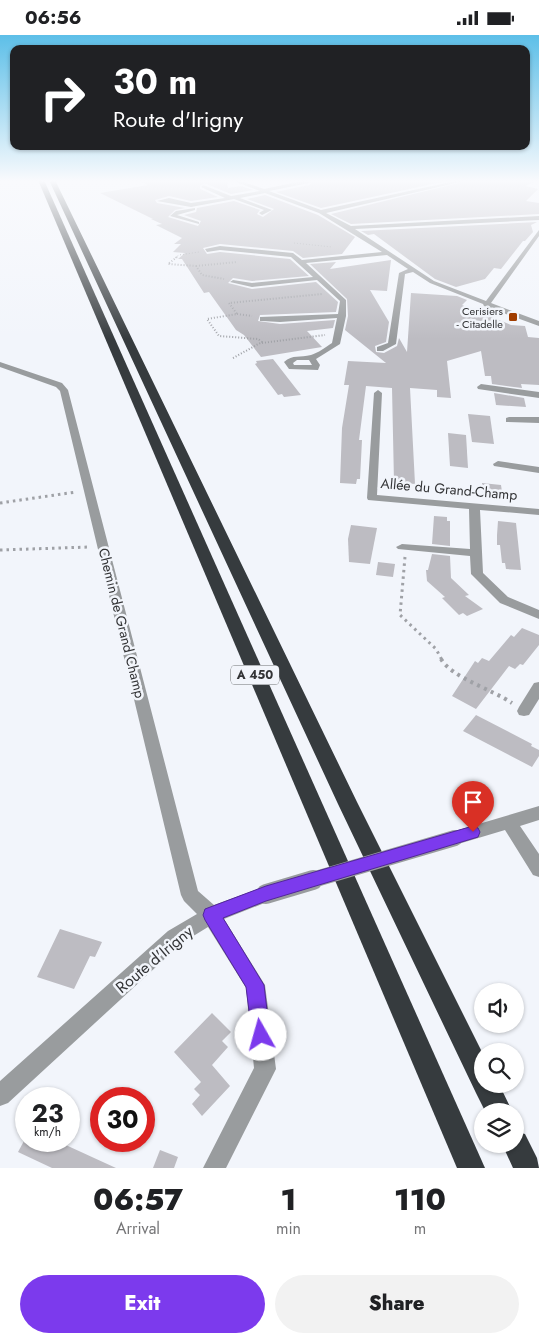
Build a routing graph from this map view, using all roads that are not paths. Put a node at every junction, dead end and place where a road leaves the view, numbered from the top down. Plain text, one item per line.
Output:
1 (65, 233) edge
2 (68, 233) edge
3 (357, 233) edge
4 (538, 233) edge
5 (207, 251) road end
6 (388, 253) junction
7 (293, 255) junction
8 (335, 259) junction
9 (302, 262) junction
10 (413, 270) junction
11 (318, 278) junction
12 (233, 282) road end
13 (486, 305) junction
14 (342, 316) junction
15 (263, 319) road end
16 (539, 324) edge
17 (380, 349) dead end
18 (312, 358) dead end
19 (0, 364) edge
20 (480, 387) dead end
21 (378, 393) dead end
22 (539, 395) edge
23 (509, 420) dead end
24 (539, 420) edge
25 (498, 464) dead end
26 (539, 470) edge
27 (474, 506) junction
28 (539, 512) edge
29 (402, 547) road end
30 (476, 553) junction
31 (539, 615) edge
32 (539, 687) edge
33 (524, 711) road end
34 (539, 813) edge
35 (509, 822) junction
36 (539, 869) edge
37 (211, 915) junction
38 (474, 1062) edge
39 (0, 1095) edge
40 (520, 1153) edge
41 (214, 1168) edge
42 (471, 1168) edge
43 (527, 1168) edge

1 - 42 highway, A 450
2 - 38 highway, A 450
3 - 6 street
4 - 13 street
5 - 7 street
6 - 8 street
6 - 10 street
7 - 8 street
7 - 9 street
8 - 9 street
9 - 11 street
10 - 13 street
10 - 17 street
11 - 12 street
11 - 14 street
13 - 16 street
14 - 15 street
14 - 18 street
19 - 37 street, Chemin de Grand Champ
20 - 22 street
21 - 27 street, Allée du Grand-Champ
23 - 24 street
25 - 26 street
27 - 28 street, Allée du Grand-Champ
27 - 30 street
29 - 30 street
30 - 31 street
32 - 33 street
34 - 35 street, Route d'Irigny
35 - 36 street
35 - 37 street, Route d'Irigny, bridge
37 - 39 street, Route d'Irigny
37 - 41 street, Chemin de Grand Champ
40 - 43 highway

